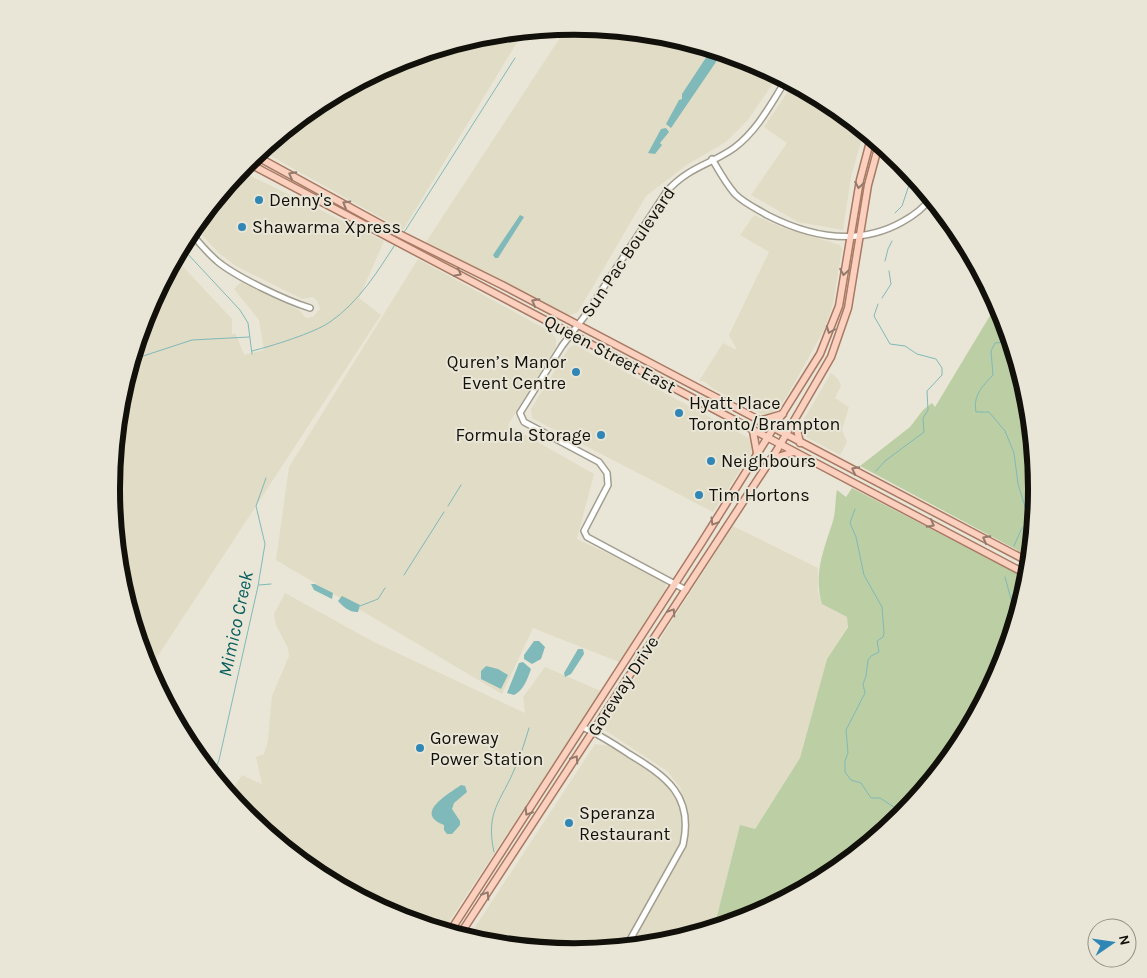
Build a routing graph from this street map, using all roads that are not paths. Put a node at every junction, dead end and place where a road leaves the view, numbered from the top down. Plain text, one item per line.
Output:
1 (782, 86) edge
2 (869, 145) edge
3 (877, 152) edge
4 (262, 159) edge
5 (712, 159) junction
6 (254, 166) edge
7 (926, 204) edge
8 (196, 237) edge
9 (861, 237) junction
10 (850, 238) junction
11 (310, 308) dead end
12 (578, 325) junction
13 (572, 333) junction
14 (783, 414) junction
15 (795, 420) junction
16 (759, 421) junction
17 (773, 429) junction
18 (753, 431) junction
19 (786, 435) junction
20 (767, 438) junction
21 (800, 443) junction
22 (780, 444) junction
23 (794, 452) junction
24 (758, 453) junction
25 (771, 459) junction
26 (1022, 558) edge
27 (1020, 571) edge
28 (676, 583) junction
29 (686, 590) junction
30 (582, 727) junction
31 (593, 731) junction
32 (453, 927) edge
33 (463, 929) edge
34 (630, 939) edge

1 - 5 street, Sun Pac Boulevard
2 -> 10 main road, Goreway Drive
3 - 9 main road, Goreway Drive
12 -> 4 main road, Queen Street East
5 - 10 street
5 - 12 street, Sun Pac Boulevard
6 -> 13 main road, Queen Street East
7 - 9 street
8 - 11 street
9 - 10 street
9 - 15 main road, Goreway Drive
10 -> 14 main road, Goreway Drive
12 - 13 street, Sun Pac Boulevard
12 - 16 main road, Queen Street East
13 - 18 main road, Queen Street East
13 - 28 street, Sun Pac Boulevard
14 - 16 main road
14 - 17 main road, Goreway Drive
15 - 19 main road, Goreway Drive
15 - 21 main road
16 - 17 main road, Queen Street East
17 - 19 main road, Queen Street East
17 - 20 main road, Goreway Drive
18 - 20 main road, Queen Street East
18 - 24 main road
19 - 21 main road, Queen Street East
19 - 22 main road, Goreway Drive
20 - 22 main road, Queen Street East
20 - 24 main road, Goreway Drive
26 -> 21 main road, Queen Street East
22 - 23 main road, Queen Street East
22 - 25 main road, Goreway Drive
23 - 25 main road
23 -> 27 main road, Queen Street East
24 -> 28 main road, Goreway Drive
25 - 29 main road, Goreway Drive
28 - 29 street
28 - 30 main road, Goreway Drive
31 -> 29 main road, Goreway Drive
30 - 31 street
30 -> 32 main road, Goreway Drive
33 -> 31 main road, Goreway Drive
31 - 34 street

